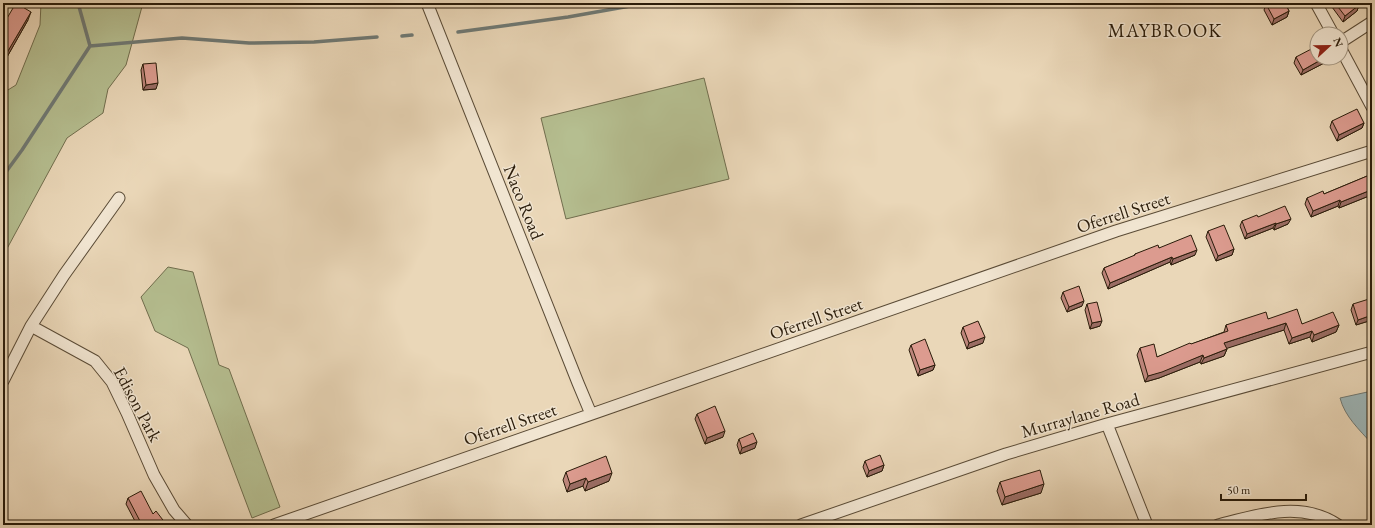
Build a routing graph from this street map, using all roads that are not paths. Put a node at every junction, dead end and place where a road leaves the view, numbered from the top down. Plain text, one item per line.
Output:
1 (427, 3) edge
2 (1316, 3) edge
3 (1372, 22) edge
4 (1329, 26) edge
5 (1349, 37) edge
6 (1349, 64) edge
7 (1372, 107) edge
8 (1372, 151) edge
9 (119, 198) dead end
10 (31, 326) junction
11 (1372, 352) edge
12 (3, 381) edge
13 (592, 414) junction
14 (1106, 424) junction
15 (187, 525) edge
16 (274, 525) edge
17 (801, 525) edge
18 (1147, 525) edge
19 (1218, 525) edge
20 (1338, 525) edge

1 - 13 street, Naco Road
2 - 4 street
3 - 5 street
6 - 7 street
8 - 13 street, Oferrell Street
9 - 10 street
10 - 12 street
10 - 15 street, Edison Park
11 - 14 street, Murraylane Road
13 - 16 street, Oferrell Street
14 - 17 street, Murraylane Road
14 - 18 street
19 - 20 street

